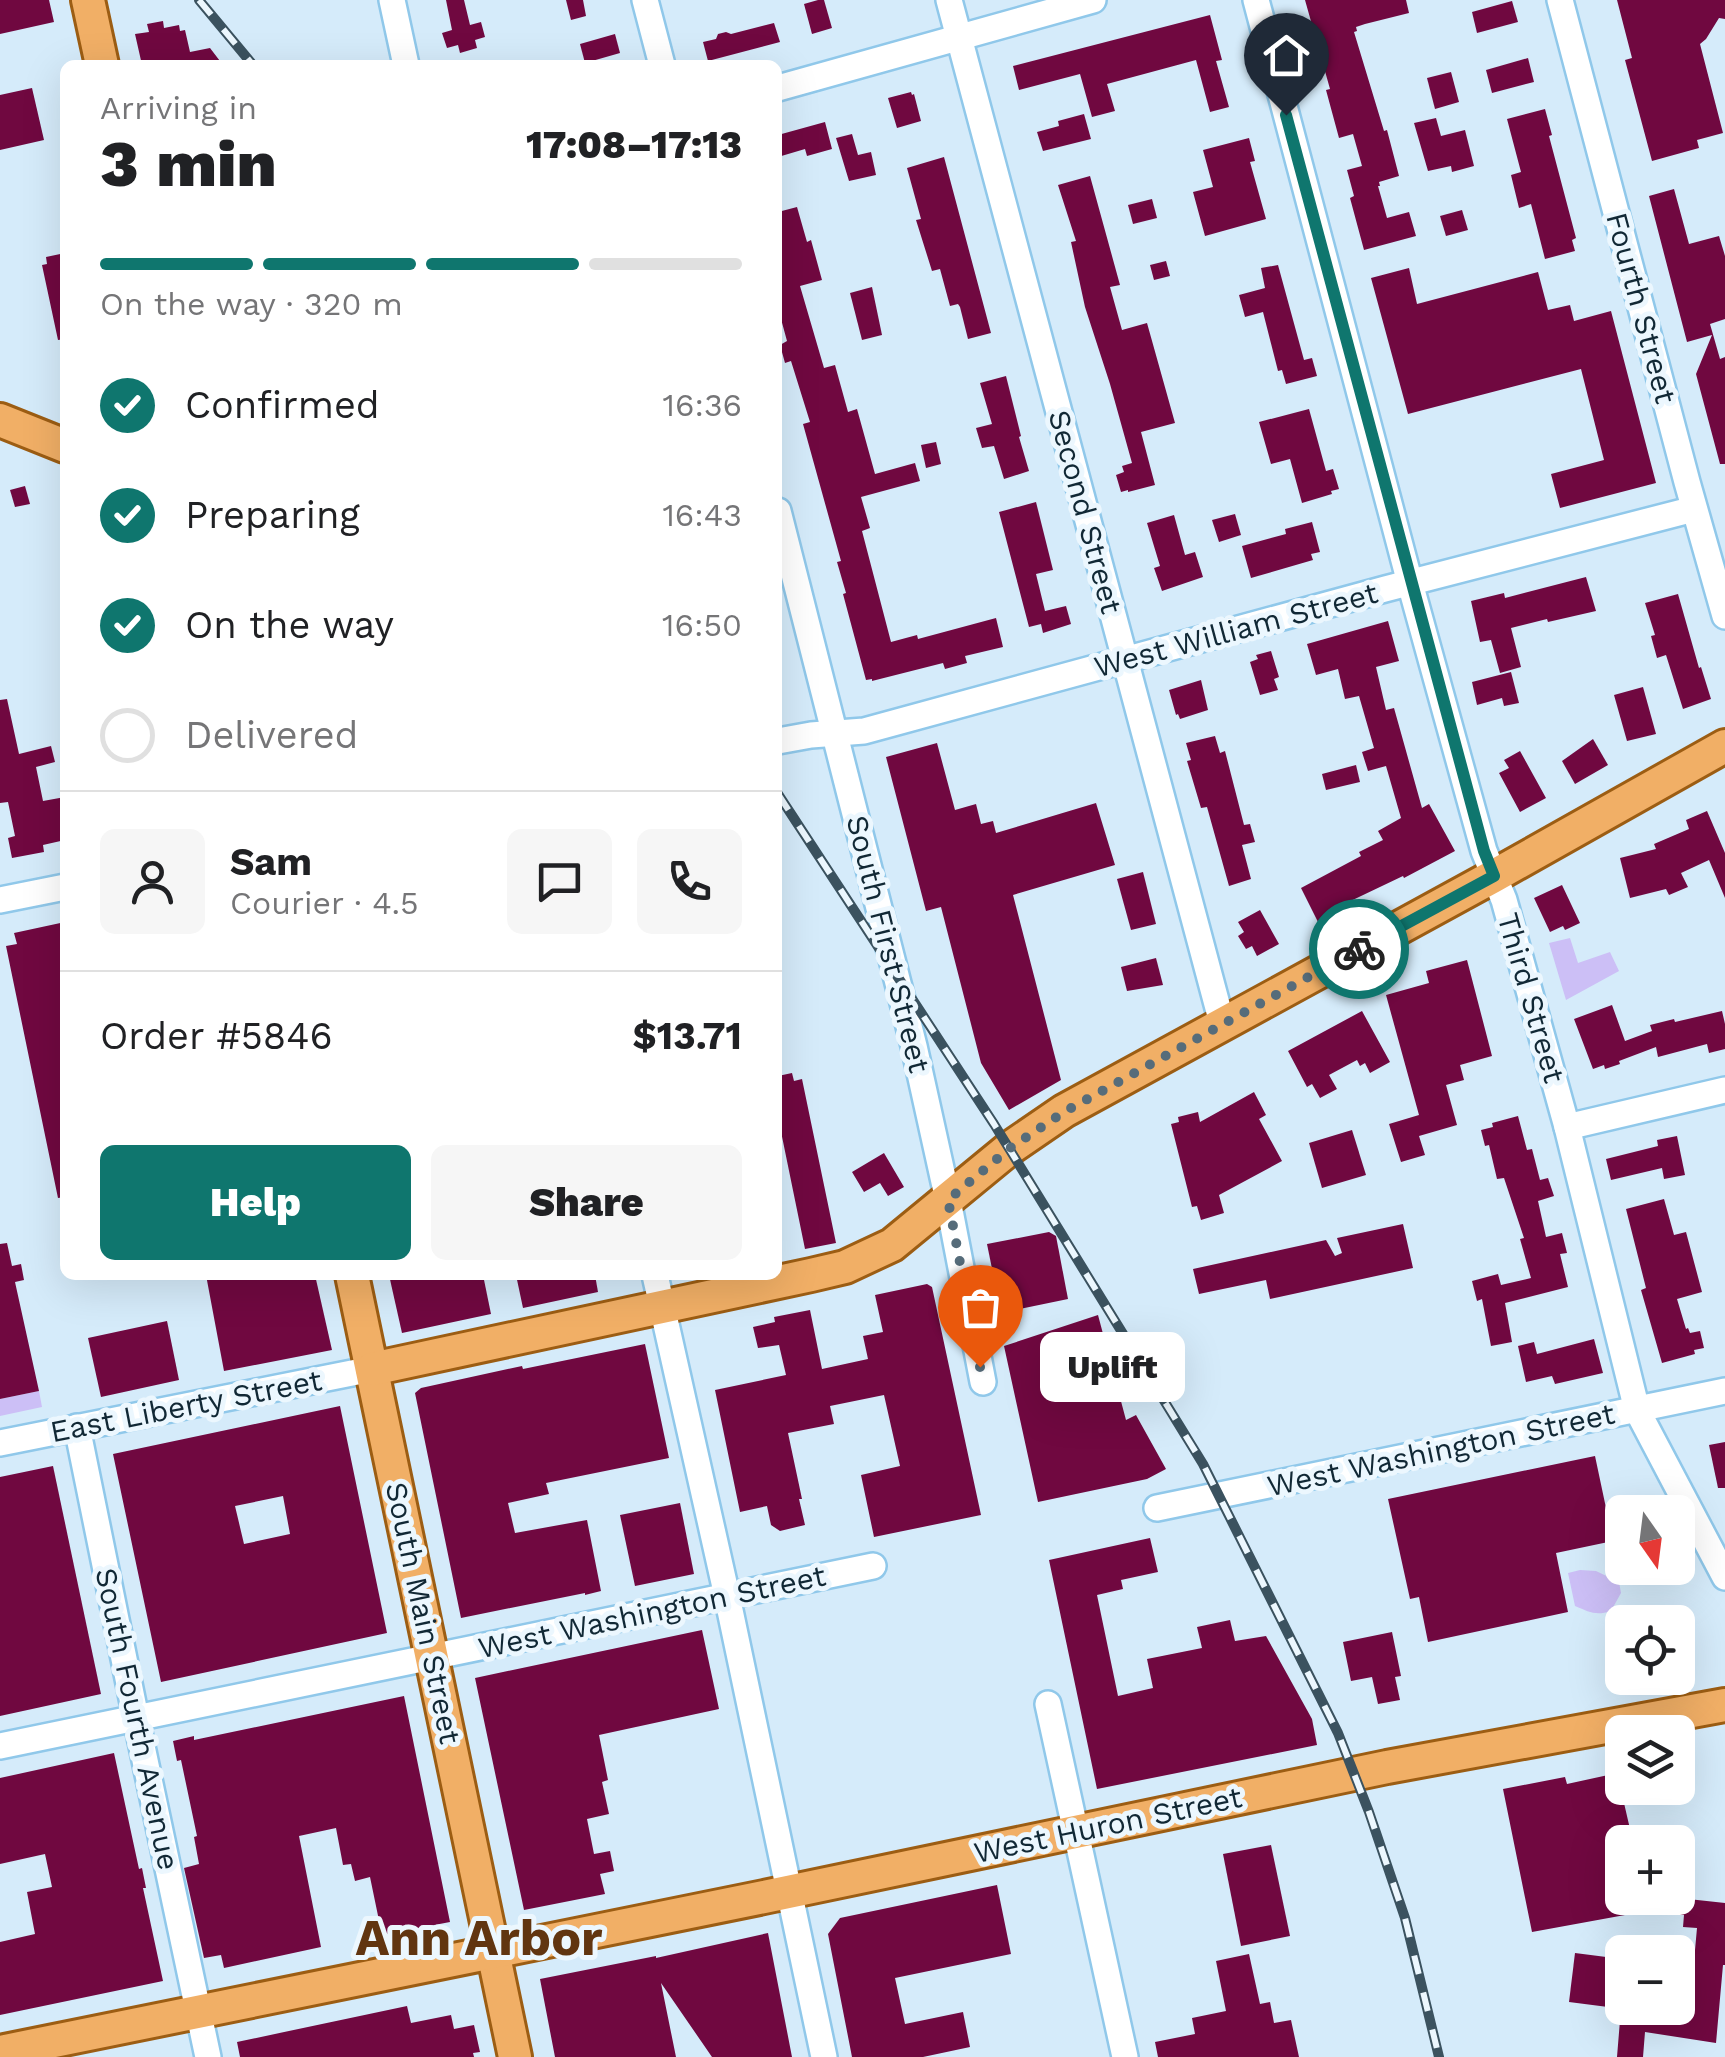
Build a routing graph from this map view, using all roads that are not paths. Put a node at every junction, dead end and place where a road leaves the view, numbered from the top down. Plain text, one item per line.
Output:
1 (88, 0) edge
2 (392, 0) edge
3 (645, 0) edge
4 (949, 0) edge
5 (1094, 0) edge
6 (1256, 0) edge
7 (1560, 0) edge
8 (959, 37) junction
9 (101, 60) edge
10 (405, 60) edge
11 (661, 60) edge
12 (782, 87) edge
13 (0, 420) edge
14 (60, 444) edge
15 (1694, 509) junction
16 (782, 525) edge
17 (1410, 583) junction
18 (1725, 616) edge
19 (1124, 660) junction
20 (836, 734) junction
21 (782, 741) edge
22 (1725, 746) edge
23 (1494, 876) junction
24 (60, 888) edge
25 (0, 900) edge
26 (1222, 1023) junction
27 (1725, 1090) edge
28 (1566, 1128) junction
29 (948, 1200) junction
30 (353, 1280) edge
31 (656, 1280) edge
32 (662, 1308) junction
33 (372, 1369) junction
34 (983, 1382) dead end
35 (1725, 1392) edge
36 (1637, 1410) junction
37 (77, 1427) junction
38 (0, 1443) edge
39 (1157, 1508) dead end
40 (873, 1566) dead end
41 (1725, 1577) edge
42 (727, 1596) junction
43 (432, 1657) junction
44 (1048, 1704) dead end
45 (1725, 1705) edge
46 (136, 1718) junction
47 (0, 1746) edge
48 (1076, 1830) junction
49 (788, 1892) junction
50 (492, 1952) junction
51 (198, 2012) junction
52 (0, 2052) edge
53 (208, 2057) edge
54 (515, 2057) edge
55 (824, 2057) edge
56 (1125, 2057) edge

1 - 9 main road
2 - 10 street
3 - 11 street
4 - 8 street, Second Street
5 - 8 street
6 - 17 street, Third Street
7 - 15 street, Fourth Street
8 - 12 street
8 - 19 street, Second Street
13 - 14 main road
15 - 17 street, West William Street
15 - 18 street, Fourth Street
16 - 20 street, South First Street
17 - 19 street, West William Street
17 - 23 street, Third Street
19 - 20 street, West William Street
19 - 26 street, Second Street
20 - 21 street, West William Street
20 - 29 street, South First Street
22 - 23 main road
23 - 26 main road
23 - 28 street, Third Street
24 - 25 street
26 - 29 main road
27 - 28 street
28 - 36 street, Third Street
29 - 32 main road
29 - 34 street, South First Street
30 - 33 main road, South Main Street
31 - 32 street
32 - 33 main road
32 - 42 street
33 - 37 street, East Liberty Street
33 - 43 main road, South Main Street
35 - 36 street, West Washington Street
36 - 39 street, West Washington Street
36 - 41 street, Third Street
37 - 38 street, East Liberty Street
37 - 46 street, South Fourth Avenue
40 - 42 street, West Washington Street
42 - 43 street, West Washington Street
42 - 49 street
43 - 46 street, West Washington Street
43 - 50 main road, South Main Street
44 - 48 street
45 - 48 main road, West Huron Street
46 - 47 street, West Washington Street
46 - 51 street, South Fourth Avenue
48 - 49 main road, West Huron Street
48 - 56 street
49 - 50 main road, West Huron Street
49 - 55 street
50 - 51 main road, West Huron Street
50 - 54 main road, South Main Street
51 - 52 main road, West Huron Street
51 - 53 street, South Fourth Avenue

